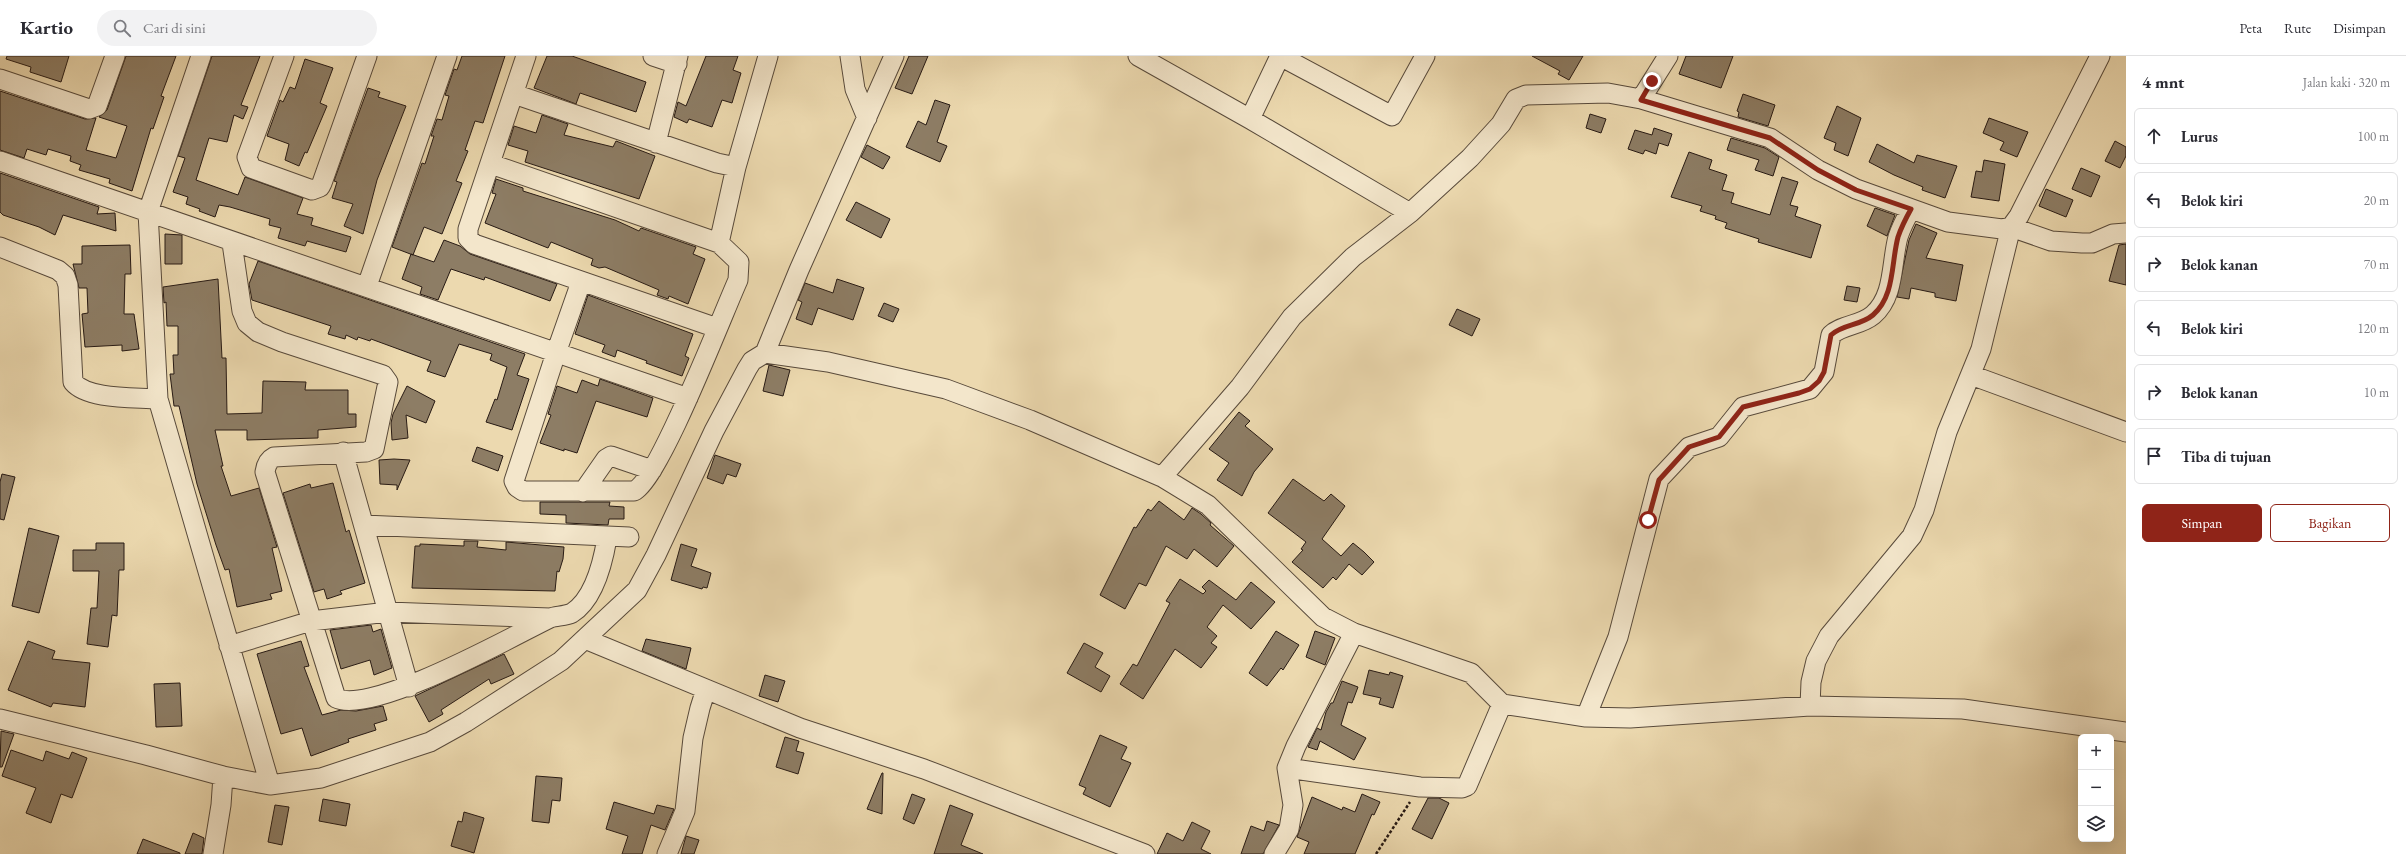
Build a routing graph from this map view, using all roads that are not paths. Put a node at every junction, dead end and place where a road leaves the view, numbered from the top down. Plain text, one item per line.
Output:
1 (115, 56) edge
2 (201, 56) edge
3 (284, 56) edge
4 (368, 56) edge
5 (447, 56) edge
6 (526, 56) edge
7 (652, 56) edge
8 (768, 56) edge
9 (850, 56) edge
10 (894, 56) edge
11 (1138, 56) edge
12 (1280, 56) edge
13 (1425, 56) edge
14 (1668, 56) edge
15 (2100, 56) edge
16 (677, 60) edge
17 (0, 79) edge
18 (514, 94) junction
19 (1641, 100) junction
20 (867, 118) junction
21 (1250, 119) junction
22 (656, 143) junction
23 (0, 161) edge
24 (491, 164) junction
25 (736, 167) junction
26 (1911, 209) junction
27 (148, 212) junction
28 (1410, 213) junction
29 (2011, 228) junction
30 (2126, 233) edge
31 (232, 243) junction
32 (719, 243) junction
33 (0, 247) edge
34 (581, 282) junction
35 (367, 286) junction
36 (717, 328) junction
37 (556, 352) junction
38 (765, 352) junction
39 (1970, 375) junction
40 (688, 398) junction
41 (158, 399) junction
42 (2126, 432) edge
43 (342, 452) junction
44 (652, 470) junction
45 (1162, 477) junction
46 (584, 492) junction
47 (364, 525) junction
48 (629, 537) dead end
49 (607, 538) junction
50 (388, 612) junction
51 (550, 618) junction
52 (311, 621) junction
53 (1354, 634) junction
54 (585, 639) junction
55 (228, 646) junction
56 (409, 687) junction
57 (706, 689) junction
58 (1502, 704) junction
59 (1810, 706) junction
60 (1586, 717) junction
61 (0, 719) edge
62 (2126, 732) edge
63 (1287, 768) junction
64 (223, 776) junction
65 (270, 785) junction
66 (212, 854) edge
67 (667, 854) edge
68 (1144, 854) edge
69 (1274, 854) edge

1 - 17 street
2 - 27 street
3 - 4 street
5 - 35 street
6 - 18 street
7 - 16 street
8 - 25 street
9 - 20 street
10 - 20 street
11 - 21 street
12 - 13 street
12 - 21 street
14 - 19 street
15 - 29 street
16 - 22 street
18 - 22 street
18 - 24 street
19 - 26 street
19 - 28 street
20 - 38 street
21 - 28 street
22 - 25 street
23 - 27 street
24 - 32 street
24 - 34 street
25 - 32 street
26 - 29 street
26 - 60 street
27 - 31 street
27 - 41 street
28 - 45 street
29 - 30 street
29 - 39 street
31 - 35 street
31 - 43 street
32 - 36 street
33 - 41 street
34 - 36 street
34 - 37 street
35 - 37 street
36 - 40 street
37 - 40 street
37 - 46 street
38 - 45 street
38 - 54 street
39 - 42 street
39 - 59 street
40 - 44 street
41 - 55 street
43 - 47 street
43 - 52 street
44 - 46 street
44 - 46 street
45 - 53 street
47 - 49 street
47 - 50 street
48 - 49 street
49 - 51 street
50 - 51 street
50 - 52 street
50 - 56 street
51 - 56 street
52 - 55 street
52 - 56 street
53 - 58 street
53 - 63 street
54 - 57 street
54 - 65 street
55 - 65 street
57 - 67 street
57 - 68 street
58 - 60 street
58 - 63 street
59 - 60 street
59 - 62 street
61 - 64 street
63 - 69 street
64 - 65 street
64 - 66 street

